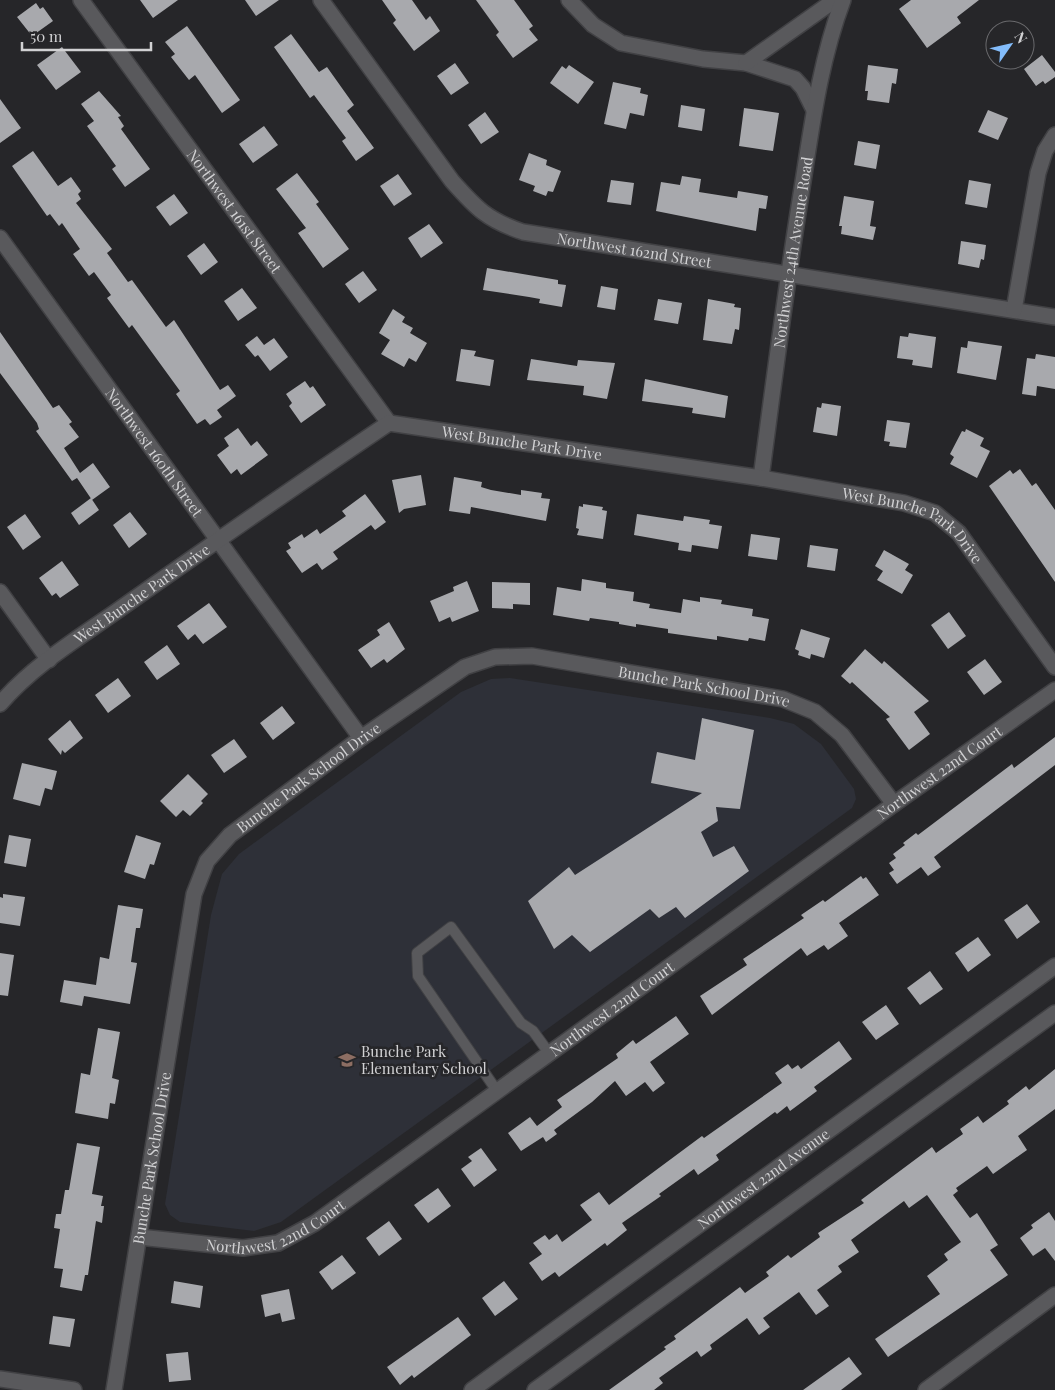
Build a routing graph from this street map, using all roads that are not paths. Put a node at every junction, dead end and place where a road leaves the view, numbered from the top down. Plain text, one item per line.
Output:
1 (81, 0) edge
2 (321, 0) edge
3 (569, 0) edge
4 (835, 0) edge
5 (843, 0) edge
6 (814, 13) junction
7 (832, 29) junction
8 (771, 45) junction
9 (746, 63) junction
10 (823, 65) junction
11 (777, 73) junction
12 (795, 79) junction
13 (814, 110) junction
14 (1055, 135) edge
15 (0, 238) edge
16 (788, 274) junction
17 (1014, 310) junction
18 (1055, 317) edge
19 (388, 423) junction
20 (761, 478) junction
21 (218, 539) junction
22 (0, 592) edge
23 (49, 660) junction
24 (1055, 667) edge
25 (1055, 690) edge
26 (0, 704) edge
27 (361, 738) junction
28 (894, 804) junction
29 (1055, 966) edge
30 (1055, 1013) edge
31 (549, 1054) junction
32 (498, 1091) junction
33 (139, 1237) junction
34 (1055, 1295) edge
35 (0, 1379) edge
36 (74, 1390) edge
37 (114, 1390) edge
38 (472, 1390) edge
39 (534, 1390) edge
40 (926, 1390) edge

1 - 19 street, Northwest 161st Street
2 - 16 street, Northwest 162nd Street
3 - 9 street
4 - 6 street
5 - 7 street, Northwest 24th Avenue Road
6 - 7 street
6 - 8 street
7 - 10 street, Northwest 24th Avenue Road
8 - 9 street
8 - 11 street
9 - 11 street
10 - 12 street
10 - 13 street, Northwest 24th Avenue Road
11 - 12 street
12 - 13 street
13 - 16 street, Northwest 24th Avenue Road
14 - 17 street
15 - 21 street, Northwest 160th Street
16 - 17 street, Northwest 162nd Street
16 - 20 street, Northwest 24th Avenue Road
17 - 18 street, Northwest 162nd Street
19 - 20 street, West Bunche Park Drive
19 - 21 street, West Bunche Park Drive
20 - 24 street, West Bunche Park Drive
21 - 23 street, West Bunche Park Drive
21 - 27 street, Northwest 160th Street
22 - 23 street
23 - 26 street, West Bunche Park Drive
25 - 28 street, Northwest 22nd Court
27 - 28 street, Bunche Park School Drive
27 - 33 street, Bunche Park School Drive
28 - 31 street, Northwest 22nd Court
29 - 38 street, Northwest 22nd Avenue
30 - 39 street
31 - 32 street, Northwest 22nd Court
31 - 32 lane
32 - 33 street, Northwest 22nd Court
33 - 37 street, Bunche Park School Drive
34 - 40 street
35 - 36 street

